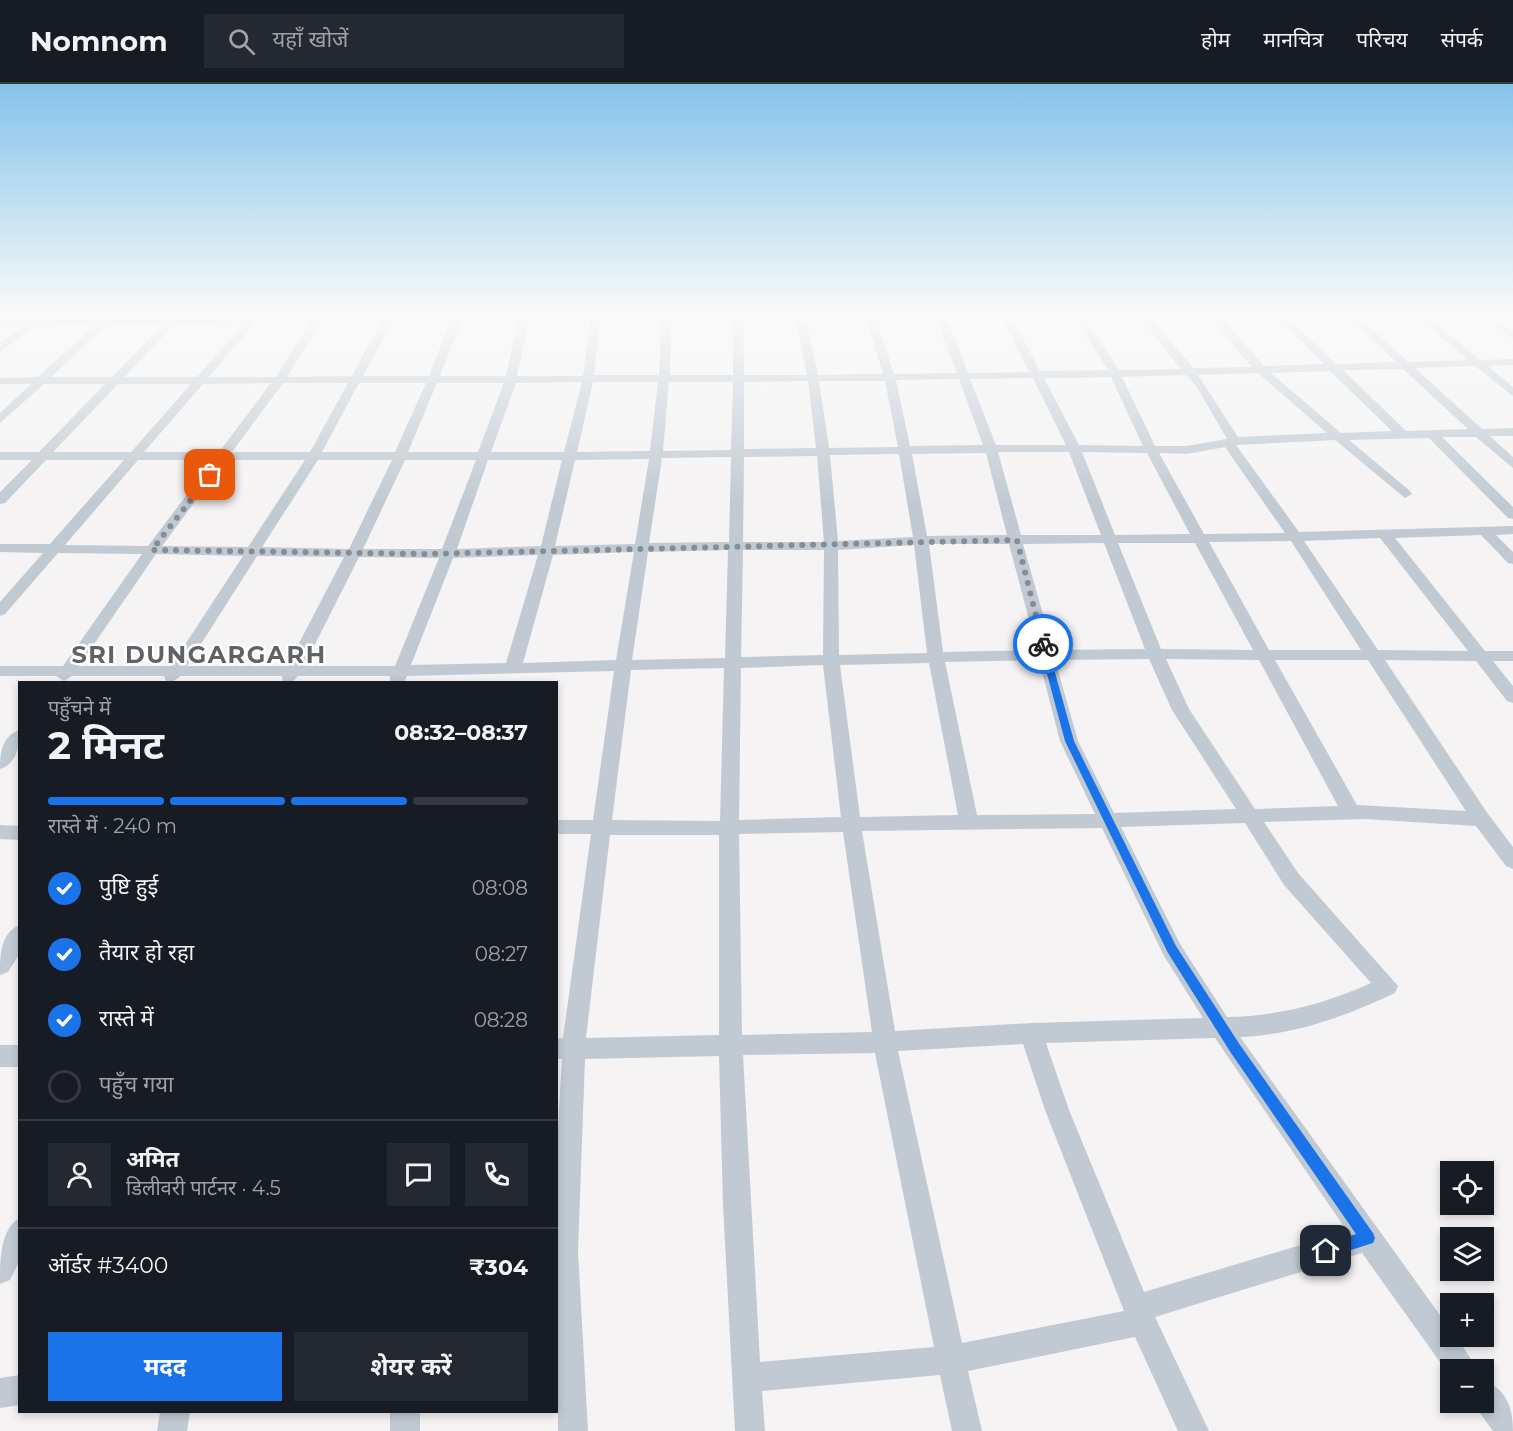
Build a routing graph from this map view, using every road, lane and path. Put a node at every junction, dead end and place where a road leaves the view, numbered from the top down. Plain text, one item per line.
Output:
1 (890, 376) edge
2 (46, 377) edge
3 (119, 377) edge
4 (204, 377) edge
5 (281, 377) edge
6 (357, 377) edge
7 (435, 377) edge
8 (512, 377) edge
9 (857, 377) edge
10 (966, 377) edge
11 (1039, 377) edge
12 (1117, 377) edge
13 (1193, 377) edge
14 (1269, 377) edge
15 (1344, 377) edge
16 (1417, 377) edge
17 (1492, 377) edge
18 (738, 378) junction
19 (813, 378) junction
20 (588, 379) junction
21 (664, 379) junction
22 (511, 380) junction
23 (0, 381) edge
24 (41, 381) junction
25 (279, 381) junction
26 (355, 381) junction
27 (434, 381) junction
28 (114, 382) junction
29 (200, 382) junction
30 (1513, 393) edge
31 (0, 419) edge
32 (1513, 432) edge
33 (1477, 433) junction
34 (1432, 434) junction
35 (1403, 435) junction
36 (1336, 436) junction
37 (1231, 442) junction
38 (1074, 448) junction
39 (991, 449) junction
40 (1152, 450) junction
41 (824, 451) junction
42 (905, 451) junction
43 (739, 453) junction
44 (45, 455) junction
45 (399, 455) junction
46 (483, 455) junction
47 (656, 455) junction
48 (0, 456) edge
49 (137, 456) junction
50 (225, 456) junction
51 (314, 456) junction
52 (570, 456) junction
53 (1513, 464) edge
54 (1405, 494) dead end
55 (0, 500) edge
56 (1513, 515) edge
57 (1513, 530) edge
58 (1486, 532) junction
59 (1385, 535) junction
60 (1295, 537) junction
61 (1109, 539) junction
62 (1201, 539) junction
63 (1017, 540) junction
64 (921, 541) junction
65 (735, 546) junction
66 (831, 546) junction
67 (642, 547) junction
68 (0, 548) edge
69 (55, 549) junction
70 (152, 550) junction
71 (547, 550) junction
72 (253, 552) junction
73 (353, 553) junction
74 (448, 553) junction
75 (1513, 560) edge
76 (0, 611) edge
77 (1155, 654) junction
78 (1264, 654) junction
79 (1046, 655) junction
80 (1372, 655) junction
81 (1481, 656) junction
82 (1513, 656) edge
83 (936, 658) junction
84 (831, 660) junction
85 (734, 663) junction
86 (623, 666) junction
87 (513, 668) junction
88 (0, 670) edge
89 (173, 676) edge
90 (64, 677) edge
91 (290, 677) edge
92 (399, 677) edge
93 (1513, 697) edge
94 (18, 739) edge
95 (0, 763) edge
96 (1351, 812) junction
97 (1250, 815) junction
98 (1481, 819) junction
99 (1108, 821) junction
100 (969, 822) junction
101 (851, 824) junction
102 (558, 827) edge
103 (603, 827) junction
104 (729, 828) junction
105 (0, 832) edge
106 (18, 832) edge
107 (1513, 861) edge
108 (18, 936) edge
109 (0, 966) edge
110 (1221, 1026) junction
111 (1031, 1033) junction
112 (885, 1042) junction
113 (733, 1046) junction
114 (566, 1049) edge
115 (0, 1056) edge
116 (18, 1056) edge
117 (18, 1235) edge
118 (1368, 1238) junction
119 (0, 1270) edge
120 (1139, 1315) junction
121 (1456, 1359) edge
122 (951, 1360) junction
123 (746, 1378) junction
124 (18, 1390) edge
125 (0, 1393) edge
126 (1494, 1408) edge
127 (175, 1413) edge
128 (405, 1413) edge
129 (172, 1431) edge
130 (405, 1431) edge
131 (573, 1431) edge
132 (750, 1431) edge
133 (967, 1431) edge
134 (1194, 1431) edge
135 (1511, 1431) edge

1 - 42 street
2 - 24 street
3 - 28 street
4 - 29 street
5 - 25 street
6 - 26 street
7 - 27 street
8 - 22 street
9 - 19 street
10 - 39 street
11 - 38 street
12 - 40 street
13 - 37 street
14 - 36 street
15 - 35 street
16 - 33 street
17 - 30 street
18 - 19 street
18 - 21 street
18 - 43 street
19 - 41 street
20 - 21 street
20 - 22 street
20 - 52 street
21 - 47 street
22 - 27 street
22 - 46 street
23 - 24 street
24 - 28 street
24 - 31 street
25 - 26 street
25 - 29 street
25 - 50 street
26 - 27 street
26 - 51 street
27 - 45 street
28 - 29 street
28 - 44 street
29 - 49 street
32 - 33 street
33 - 34 street
33 - 53 street
34 - 35 street
34 - 56 street
35 - 36 street
36 - 37 street
36 - 54 street
37 - 40 street
37 - 60 street
38 - 39 street
38 - 40 street
38 - 61 street
39 - 42 street
39 - 63 street
40 - 62 street
41 - 42 street
41 - 43 street
41 - 66 street
42 - 64 street
43 - 47 street
43 - 65 street
44 - 48 street
44 - 49 street
44 - 55 street
45 - 46 street
45 - 51 street
45 - 73 street
46 - 52 street
46 - 74 street
47 - 52 street
47 - 67 street
49 - 50 street
49 - 69 street
50 - 51 street
50 - 70 street
51 - 72 street
52 - 71 street
57 - 58 street
58 - 59 street
58 - 75 street
59 - 60 street
59 - 81 street
60 - 62 street
60 - 80 street
61 - 62 street
61 - 63 street
61 - 77 street
62 - 78 street
63 - 64 street
63 - 79 street
64 - 66 street
64 - 83 street
65 - 66 street
65 - 67 street
65 - 85 street
66 - 84 street
67 - 71 street
67 - 86 street
68 - 69 street
69 - 70 street
69 - 76 street
70 - 72 street
70 - 90 street
71 - 74 street
71 - 87 street
72 - 73 street
72 - 89 street
73 - 74 street
73 - 91 street
74 - 92 street
77 - 78 street
77 - 79 street
77 - 97 street
78 - 80 street
78 - 96 street
79 - 83 street
79 - 99 street
80 - 81 street
80 - 98 street
81 - 82 street
81 - 93 street
83 - 84 street
83 - 100 street
84 - 85 street
84 - 101 street
85 - 86 street
85 - 104 street
86 - 87 street
86 - 103 street
87 - 92 street
88 - 90 street
89 - 90 street
89 - 91 street
91 - 92 street
94 - 95 street
96 - 97 street
96 - 98 street
97 - 99 street
97 - 110 street
98 - 107 street
99 - 100 street
99 - 110 street
100 - 101 street
101 - 104 street
101 - 112 street
102 - 103 street
103 - 104 street
103 - 114 street
104 - 113 street
105 - 106 street
108 - 109 street
110 - 111 street
110 - 118 street
111 - 112 street
111 - 120 street
112 - 113 street
112 - 122 street
113 - 114 street
113 - 123 street
114 - 131 street
115 - 116 street
117 - 119 street
118 - 120 street
118 - 121 street
120 - 122 street
120 - 134 street
122 - 123 street
122 - 133 street
123 - 132 street
124 - 125 street
126 - 135 street
127 - 129 street
128 - 130 street

